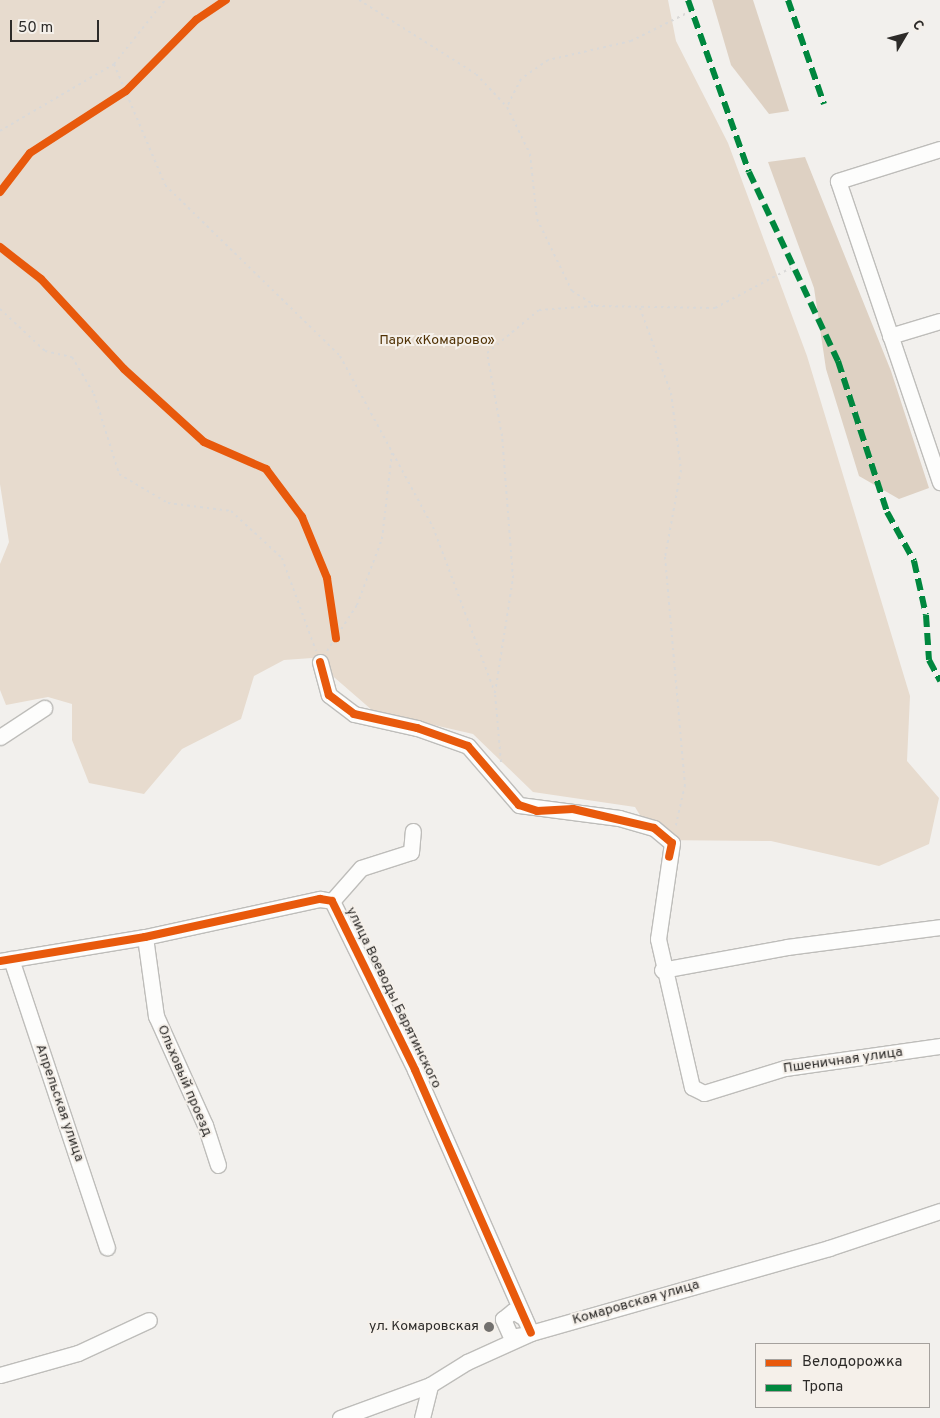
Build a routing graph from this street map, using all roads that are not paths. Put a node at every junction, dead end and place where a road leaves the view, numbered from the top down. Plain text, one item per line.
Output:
1 (940, 149) edge
2 (940, 321) edge
3 (890, 336) junction
4 (940, 482) edge
5 (320, 662) road end
6 (44, 708) dead end
7 (0, 737) edge
8 (412, 831) dead end
9 (332, 901) junction
10 (940, 927) edge
11 (145, 937) junction
12 (5, 960) edge
13 (662, 970) junction
14 (940, 1046) edge
15 (218, 1165) dead end
16 (940, 1211) edge
17 (107, 1246) dead end
18 (524, 1318) junction
19 (149, 1320) dead end
20 (529, 1334) junction
21 (0, 1375) edge
22 (430, 1385) junction
23 (340, 1418) edge
24 (422, 1418) edge

1 - 3 street
2 - 3 street
3 - 4 street
5 - 13 street, Пшеничная улица
6 - 7 street
8 - 9 street
9 - 11 street, улица Воеводы Барятинского
9 - 18 street, улица Воеводы Барятинского
10 - 13 street
11 - 12 street, улица Воеводы Барятинского
11 - 15 street, Ольховый проезд
12 - 17 street, Апрельская улица
13 - 14 street, Пшеничная улица
16 - 20 street, Комаровская улица
18 - 20 street, улица Воеводы Барятинского
18 - 20 street
19 - 21 street
20 - 22 street, Комаровская улица
22 - 23 street, Комаровская улица
22 - 24 street

